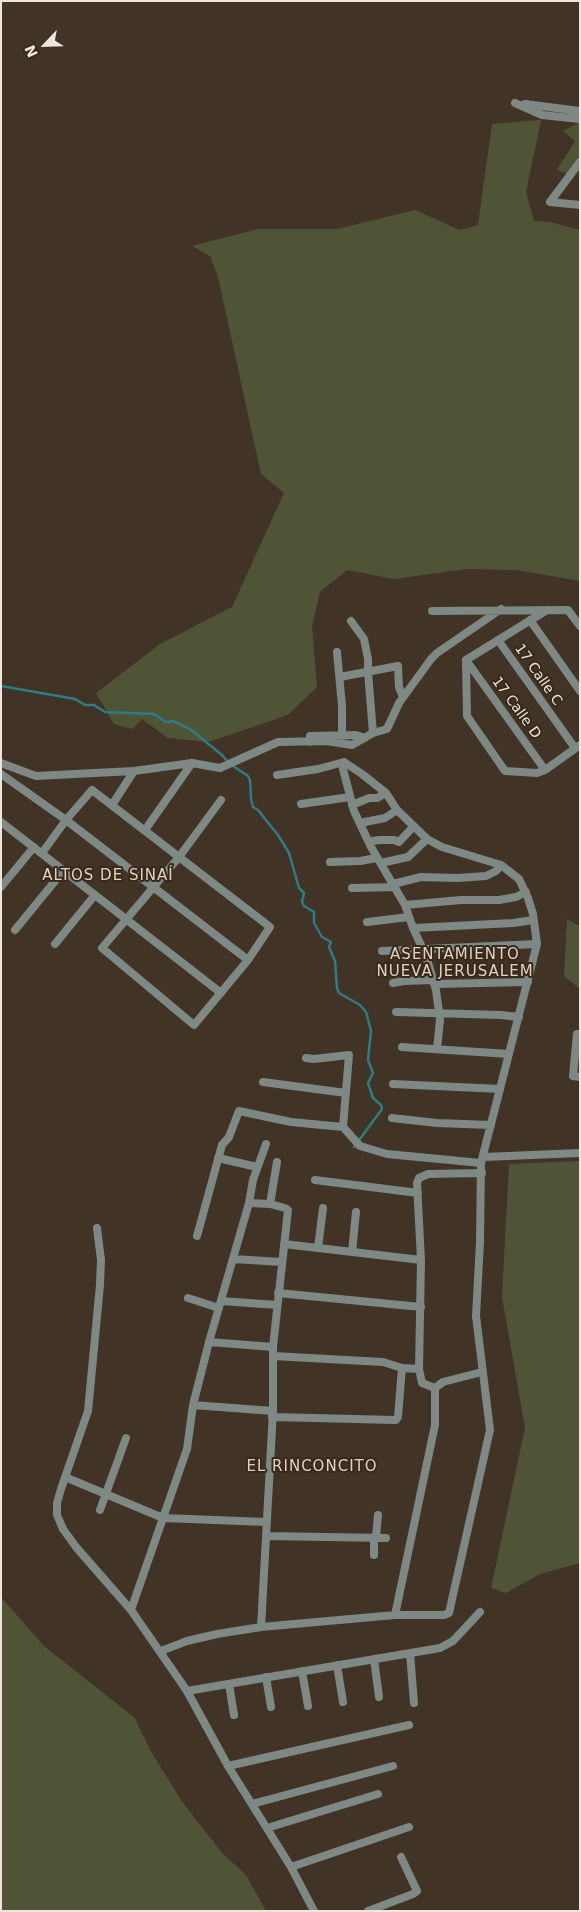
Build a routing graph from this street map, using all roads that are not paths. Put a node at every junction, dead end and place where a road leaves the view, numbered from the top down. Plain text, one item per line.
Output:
1 (580, 110) edge
2 (580, 119) edge
3 (579, 165) edge
4 (580, 206) edge
5 (501, 609) junction
6 (547, 610) junction
7 (432, 611) dead end
8 (530, 620) junction
9 (351, 621) dead end
10 (580, 626) edge
11 (498, 640) junction
12 (337, 652) dead end
13 (466, 660) junction
14 (368, 672) junction
15 (340, 677) junction
16 (580, 691) edge
17 (403, 697) junction
18 (373, 733) junction
19 (342, 734) junction
20 (364, 739) junction
21 (311, 742) junction
22 (577, 747) edge
23 (344, 762) junction
24 (1, 763) edge
25 (192, 763) junction
26 (545, 770) junction
27 (134, 771) junction
28 (1, 774) edge
29 (277, 774) dead end
30 (386, 793) junction
31 (221, 800) dead end
32 (351, 801) junction
33 (301, 804) dead end
34 (112, 805) junction
35 (397, 810) junction
36 (66, 820) junction
37 (1, 822) edge
38 (360, 823) junction
39 (413, 827) junction
40 (145, 830) junction
41 (427, 839) junction
42 (370, 844) junction
43 (34, 848) junction
44 (42, 853) junction
45 (179, 857) junction
46 (379, 860) junction
47 (330, 862) dead end
48 (501, 865) junction
49 (64, 870) junction
50 (1, 872) edge
51 (9, 878) junction
52 (394, 885) junction
53 (1, 887) edge
54 (153, 887) junction
55 (352, 888) dead end
56 (526, 892) junction
57 (95, 895) junction
58 (405, 905) junction
59 (409, 917) junction
60 (126, 920) junction
61 (533, 920) junction
62 (367, 922) dead end
63 (413, 928) junction
64 (15, 930) dead end
65 (55, 944) dead end
66 (537, 944) junction
67 (382, 951) dead end
68 (424, 951) junction
69 (248, 960) junction
70 (434, 982) junction
71 (528, 982) junction
72 (394, 983) dead end
73 (220, 993) junction
74 (396, 1012) dead end
75 (439, 1012) junction
76 (519, 1017) junction
77 (577, 1034) dead end
78 (402, 1047) dead end
79 (437, 1049) junction
80 (510, 1054) junction
81 (306, 1058) dead end
82 (580, 1077) edge
83 (263, 1082) dead end
84 (394, 1084) dead end
85 (500, 1089) junction
86 (346, 1093) junction
87 (392, 1118) dead end
88 (491, 1125) junction
89 (343, 1127) junction
90 (266, 1144) dead end
91 (580, 1153) edge
92 (218, 1158) junction
93 (482, 1160) junction
94 (277, 1162) dead end
95 (257, 1167) junction
96 (482, 1173) junction
97 (315, 1180) dead end
98 (418, 1193) junction
99 (249, 1203) junction
100 (270, 1204) junction
101 (323, 1208) dead end
102 (356, 1212) dead end
103 (97, 1228) dead end
104 (197, 1236) dead end
105 (284, 1244) junction
106 (318, 1248) junction
107 (352, 1252) junction
108 (233, 1259) junction
109 (421, 1260) junction
110 (282, 1262) junction
111 (278, 1294) junction
112 (188, 1298) dead end
113 (220, 1305) junction
114 (277, 1305) junction
115 (422, 1307) junction
116 (209, 1342) junction
117 (273, 1347) junction
118 (273, 1356) junction
119 (402, 1368) junction
120 (419, 1369) junction
121 (482, 1372) junction
122 (435, 1388) junction
123 (193, 1405) junction
124 (272, 1414) junction
125 (126, 1438) dead end
126 (65, 1477) junction
127 (106, 1494) junction
128 (100, 1510) dead end
129 (378, 1515) dead end
130 (163, 1518) junction
131 (266, 1522) junction
132 (266, 1536) junction
133 (375, 1537) junction
134 (386, 1538) dead end
135 (374, 1555) dead end
136 (131, 1610) junction
137 (480, 1612) dead end
138 (395, 1615) junction
139 (261, 1627) junction
140 (161, 1651) junction
141 (410, 1653) junction
142 (374, 1659) junction
143 (338, 1666) junction
144 (302, 1671) junction
145 (266, 1678) junction
146 (228, 1684) junction
147 (187, 1691) junction
148 (379, 1697) dead end
149 (343, 1702) dead end
150 (414, 1703) dead end
151 (308, 1706) dead end
152 (271, 1707) dead end
153 (234, 1715) dead end
154 (408, 1726) dead end
155 (228, 1766) junction
156 (393, 1766) dead end
157 (378, 1794) dead end
158 (252, 1804) junction
159 (267, 1828) junction
160 (409, 1828) dead end
161 (401, 1857) dead end
162 (291, 1867) junction
163 (314, 1911) edge
164 (368, 1911) edge

1 - 2 street
3 - 4 street
5 - 6 street
5 - 7 street
5 - 17 street
6 - 8 street
6 - 10 street
8 - 11 street
8 - 16 street
9 - 14 street
11 - 13 street
11 - 22 street, 17 Calle C
12 - 15 street
13 - 26 street, 17 Calle D
13 - 26 street
14 - 15 street
14 - 17 street
14 - 18 street
15 - 19 street
17 - 18 street
18 - 20 street
19 - 20 street
19 - 21 street
20 - 21 street
21 - 25 street
22 - 26 street
23 - 29 street
23 - 30 street
23 - 32 street
24 - 27 street
25 - 27 street
25 - 40 street
27 - 34 street
28 - 36 street
30 - 32 street
30 - 35 street
31 - 45 street
32 - 33 street
32 - 38 street
34 - 36 street
34 - 40 street
35 - 38 street
35 - 39 street
36 - 44 street
36 - 54 street
37 - 43 street
38 - 42 street
39 - 41 street
39 - 42 street
40 - 45 street
41 - 46 street
41 - 48 street
42 - 46 street
43 - 44 street
43 - 51 street
44 - 49 street
45 - 54 street
45 - 69 street
46 - 47 street
46 - 52 street
48 - 52 street
48 - 56 street
49 - 57 street
49 - 64 street
50 - 51 street
51 - 53 street
52 - 55 street
52 - 58 street
54 - 60 street
54 - 69 street
56 - 58 street
56 - 61 street
57 - 60 street
57 - 65 street
58 - 59 street
59 - 62 street
59 - 63 street
60 - 73 street
60 - 73 street
61 - 63 street
61 - 66 street
63 - 68 street
66 - 68 street
66 - 71 street
67 - 68 street
68 - 70 street
69 - 73 street
70 - 71 street
70 - 72 street
70 - 75 street
71 - 76 street
74 - 75 street
75 - 76 street
75 - 79 street
76 - 80 street
77 - 82 street
78 - 79 street
79 - 80 street
80 - 85 street
81 - 86 street
83 - 86 street
84 - 85 street
85 - 88 street
86 - 89 street
87 - 88 street
88 - 93 street
89 - 92 street
89 - 93 street
90 - 95 street
91 - 93 street
92 - 95 street
92 - 104 street
93 - 96 street
94 - 100 street
95 - 99 street
96 - 98 street
96 - 121 street
97 - 98 street
98 - 109 street
99 - 100 street
99 - 108 street
100 - 105 street
101 - 106 street
102 - 107 street
103 - 126 street
105 - 106 street
105 - 110 street
106 - 107 street
107 - 109 street
108 - 110 street
108 - 113 street
109 - 115 street
110 - 111 street
111 - 114 street
111 - 115 street
112 - 113 street
113 - 114 street
113 - 116 street
114 - 117 street
115 - 120 street
116 - 117 street
116 - 123 street
117 - 118 street
118 - 119 street
118 - 124 street
119 - 120 street
119 - 124 street
120 - 122 street
121 - 122 street
121 - 138 street
122 - 138 street
123 - 124 street
123 - 130 street
124 - 131 street
125 - 127 street
126 - 127 street
126 - 136 street
127 - 128 street
127 - 130 street
129 - 133 street
130 - 131 street
130 - 136 street
131 - 132 street
132 - 133 street
132 - 139 street
133 - 134 street
133 - 135 street
136 - 140 street
137 - 141 street
138 - 139 street
139 - 140 street
140 - 147 street
141 - 142 street
141 - 150 street
142 - 143 street
142 - 148 street
143 - 144 street
143 - 149 street
144 - 145 street
144 - 151 street
145 - 146 street
145 - 152 street
146 - 147 street
146 - 153 street
147 - 155 street
154 - 155 street
155 - 158 street
156 - 158 street
157 - 159 street
158 - 159 street
159 - 162 street
160 - 162 street
161 - 164 street
162 - 163 street

